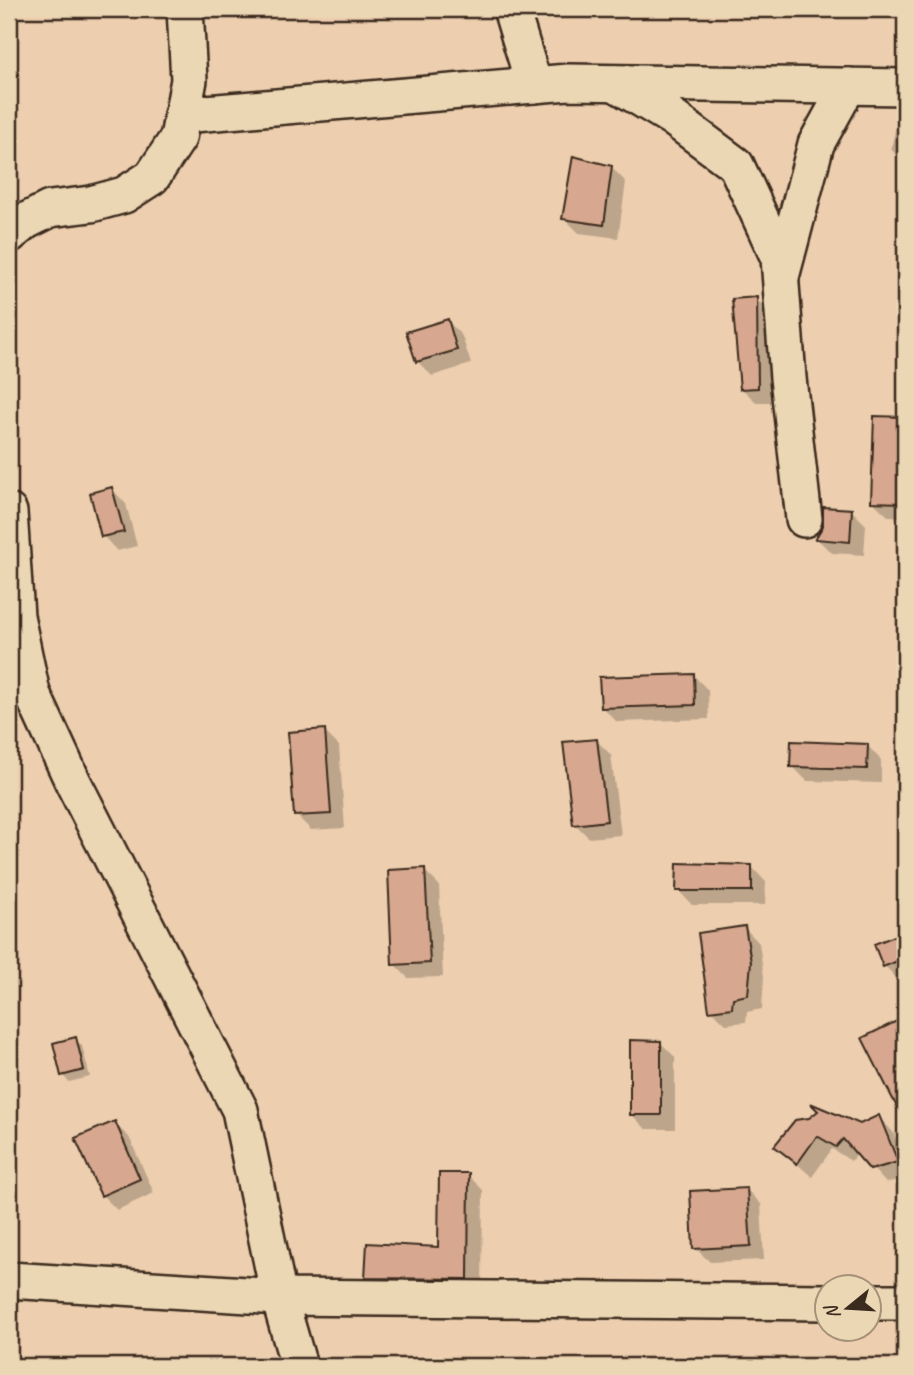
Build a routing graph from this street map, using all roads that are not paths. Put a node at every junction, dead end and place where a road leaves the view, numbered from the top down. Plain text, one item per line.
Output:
1 (185, 9) edge
2 (511, 9) edge
3 (615, 83) junction
4 (534, 85) junction
5 (905, 85) edge
6 (848, 86) junction
7 (183, 115) junction
8 (9, 235) edge
9 (781, 277) junction
10 (9, 512) edge
11 (804, 519) dead end
12 (9, 1280) edge
13 (279, 1297) junction
14 (813, 1302) edge
15 (883, 1302) edge
16 (905, 1303) edge
17 (299, 1366) edge

1 - 7 street
2 - 4 street
3 - 4 street
3 - 6 street
3 - 9 street
4 - 7 street
5 - 6 street
6 - 9 street
7 - 8 street
9 - 11 street
10 - 13 street
12 - 13 street
13 - 14 street
13 - 17 street
15 - 16 street

